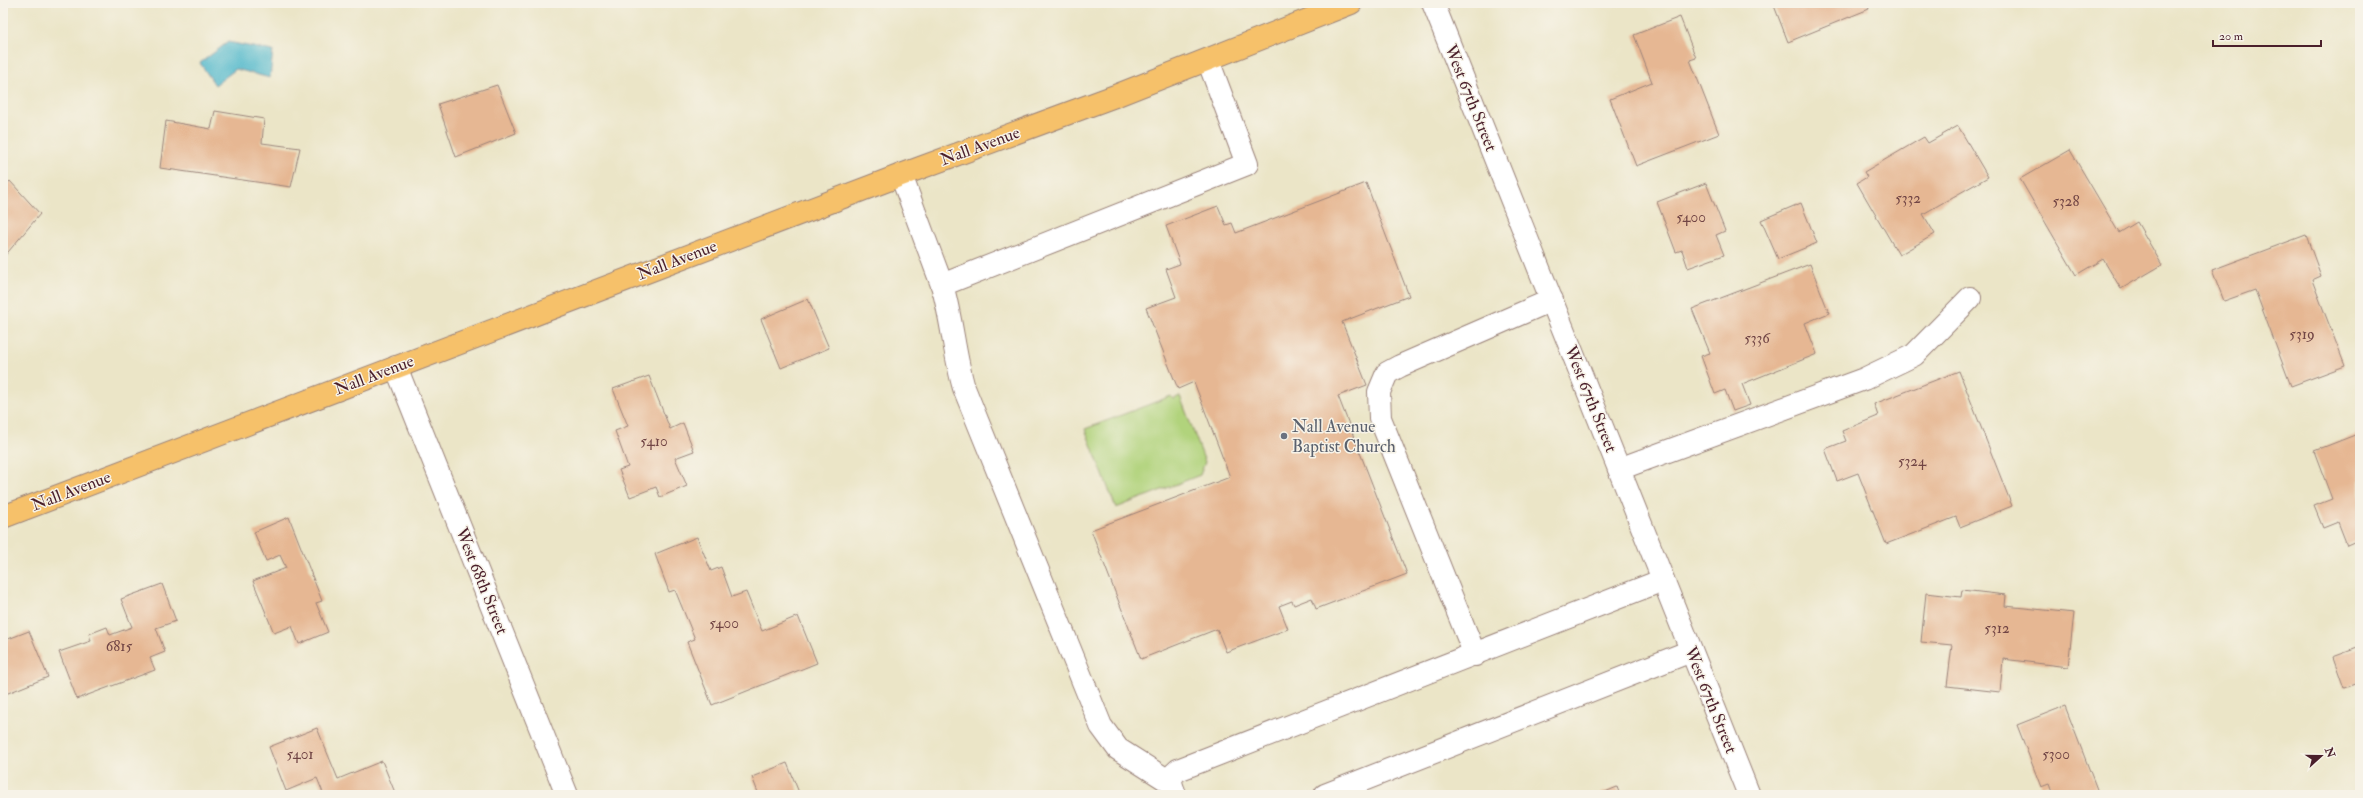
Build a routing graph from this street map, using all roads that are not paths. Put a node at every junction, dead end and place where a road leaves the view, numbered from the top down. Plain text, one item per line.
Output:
1 (1351, 3) edge
2 (1433, 3) edge
3 (1208, 60) junction
4 (901, 175) junction
5 (942, 285) junction
6 (1970, 298) dead end
7 (1552, 300) junction
8 (396, 367) junction
9 (1619, 469) junction
10 (3, 517) edge
11 (1663, 580) junction
12 (1691, 651) junction
13 (1475, 655) junction
14 (1175, 782) edge
15 (567, 795) edge
16 (1325, 795) edge
17 (1749, 795) edge

1 - 3 main road, Nall Avenue
2 - 7 street, West 67th Street
3 - 4 main road, Nall Avenue
3 - 5 street
4 - 5 street
4 - 8 main road, Nall Avenue
5 - 14 street
6 - 9 street
7 - 9 street, West 67th Street
7 - 13 street
8 - 10 main road, Nall Avenue
8 - 15 street, West 68th Street
9 - 11 street, West 67th Street
11 - 12 street, West 67th Street
11 - 13 street
12 - 16 street
12 - 17 street, West 67th Street
13 - 14 street

